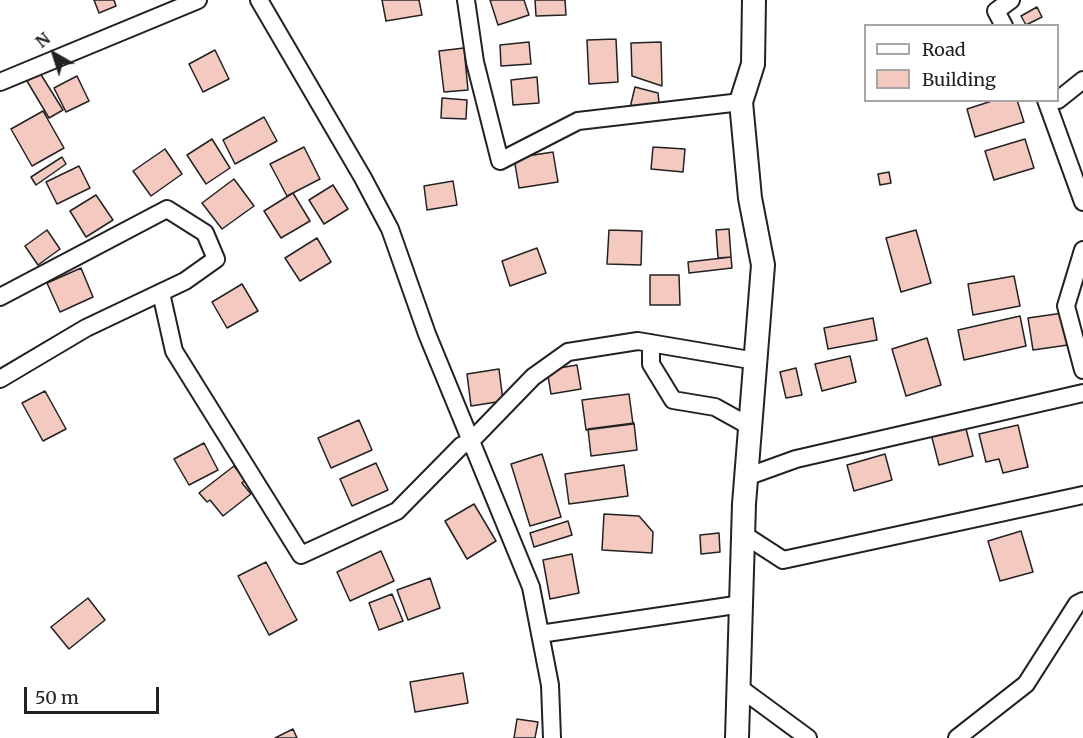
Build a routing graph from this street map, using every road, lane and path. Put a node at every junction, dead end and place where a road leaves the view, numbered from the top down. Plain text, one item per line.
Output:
1 (198, 0) edge
2 (259, 0) edge
3 (466, 0) edge
4 (754, 0) edge
5 (1011, 0) edge
6 (1003, 24) edge
7 (1083, 80) edge
8 (0, 82) edge
9 (1059, 97) edge
10 (741, 102) junction
11 (1052, 102) edge
12 (1083, 202) edge
13 (1083, 250) edge
14 (161, 293) junction
15 (0, 297) edge
16 (651, 344) junction
17 (756, 361) junction
18 (1083, 370) edge
19 (0, 379) edge
20 (1083, 393) edge
21 (751, 427) junction
22 (471, 441) junction
23 (747, 477) junction
24 (1083, 495) edge
25 (743, 534) junction
26 (1083, 601) edge
27 (742, 603) junction
28 (540, 634) junction
29 (740, 688) junction
30 (552, 738) edge
31 (737, 738) edge
32 (808, 738) edge
33 (957, 738) edge

1 - 8 street
2 - 22 street
3 - 10 street
4 - 10 street
5 - 6 street
7 - 9 street
10 - 17 street
11 - 12 street
13 - 18 street
14 - 15 street
14 - 19 street
14 - 22 street
16 - 17 street
16 - 21 street
16 - 22 street
17 - 21 street
20 - 23 street
21 - 23 street
22 - 28 street
23 - 25 street
24 - 25 street
25 - 27 street
26 - 33 street
27 - 28 street
27 - 29 street
28 - 30 street
29 - 31 street
29 - 32 street

